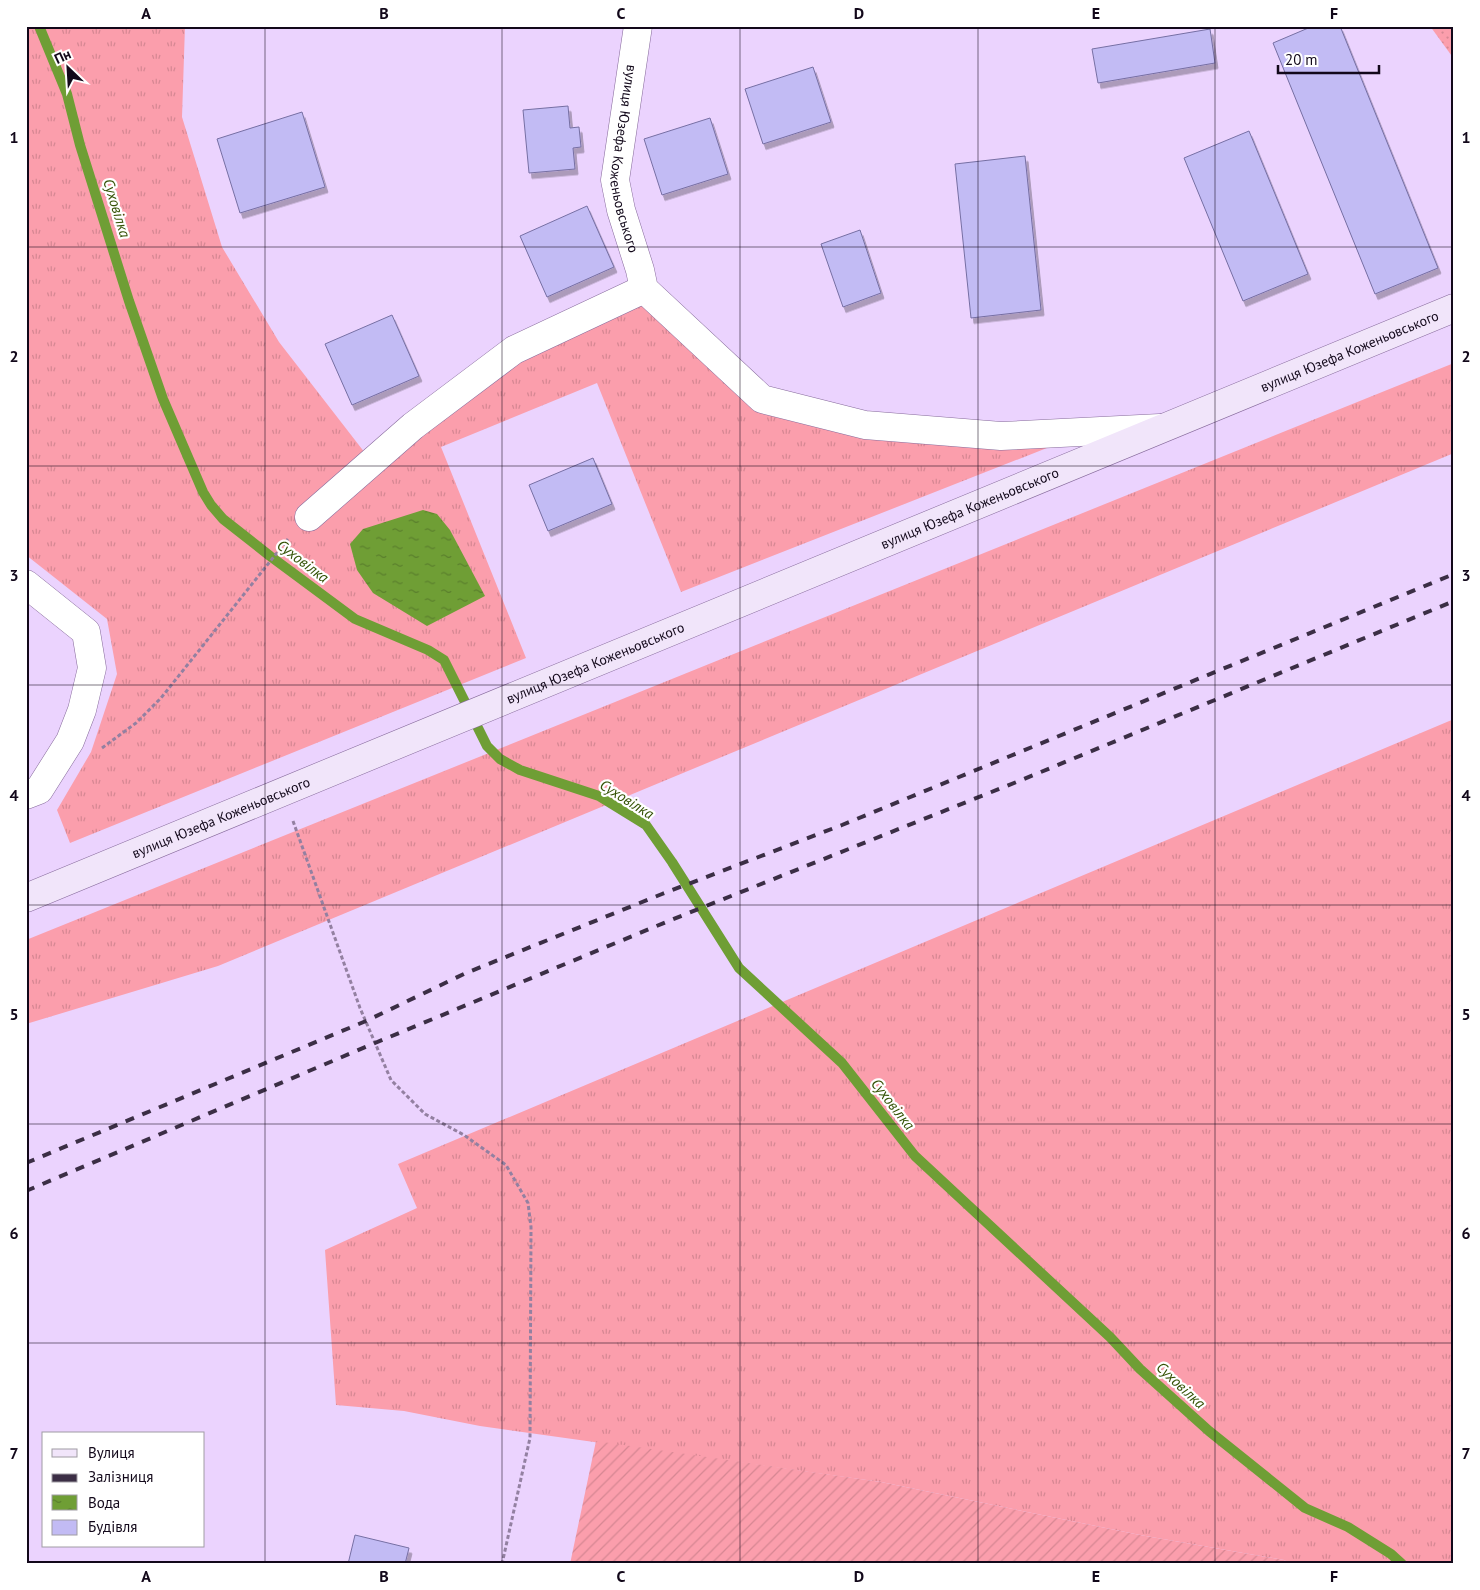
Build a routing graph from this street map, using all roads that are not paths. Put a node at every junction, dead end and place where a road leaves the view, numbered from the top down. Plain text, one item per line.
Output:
1 (638, 26) edge
2 (644, 289) junction
3 (1454, 308) edge
4 (1164, 428) junction
5 (309, 517) dead end
6 (26, 584) edge
7 (26, 795) edge
8 (26, 898) edge

1 - 2 street, вулиця Юзефа Коженьовського
2 - 4 street, вулиця Юзефа Коженьовського
2 - 5 street
3 - 4 main road, вулиця Юзефа Коженьовського
4 - 8 main road, вулиця Юзефа Коженьовського
6 - 7 street

